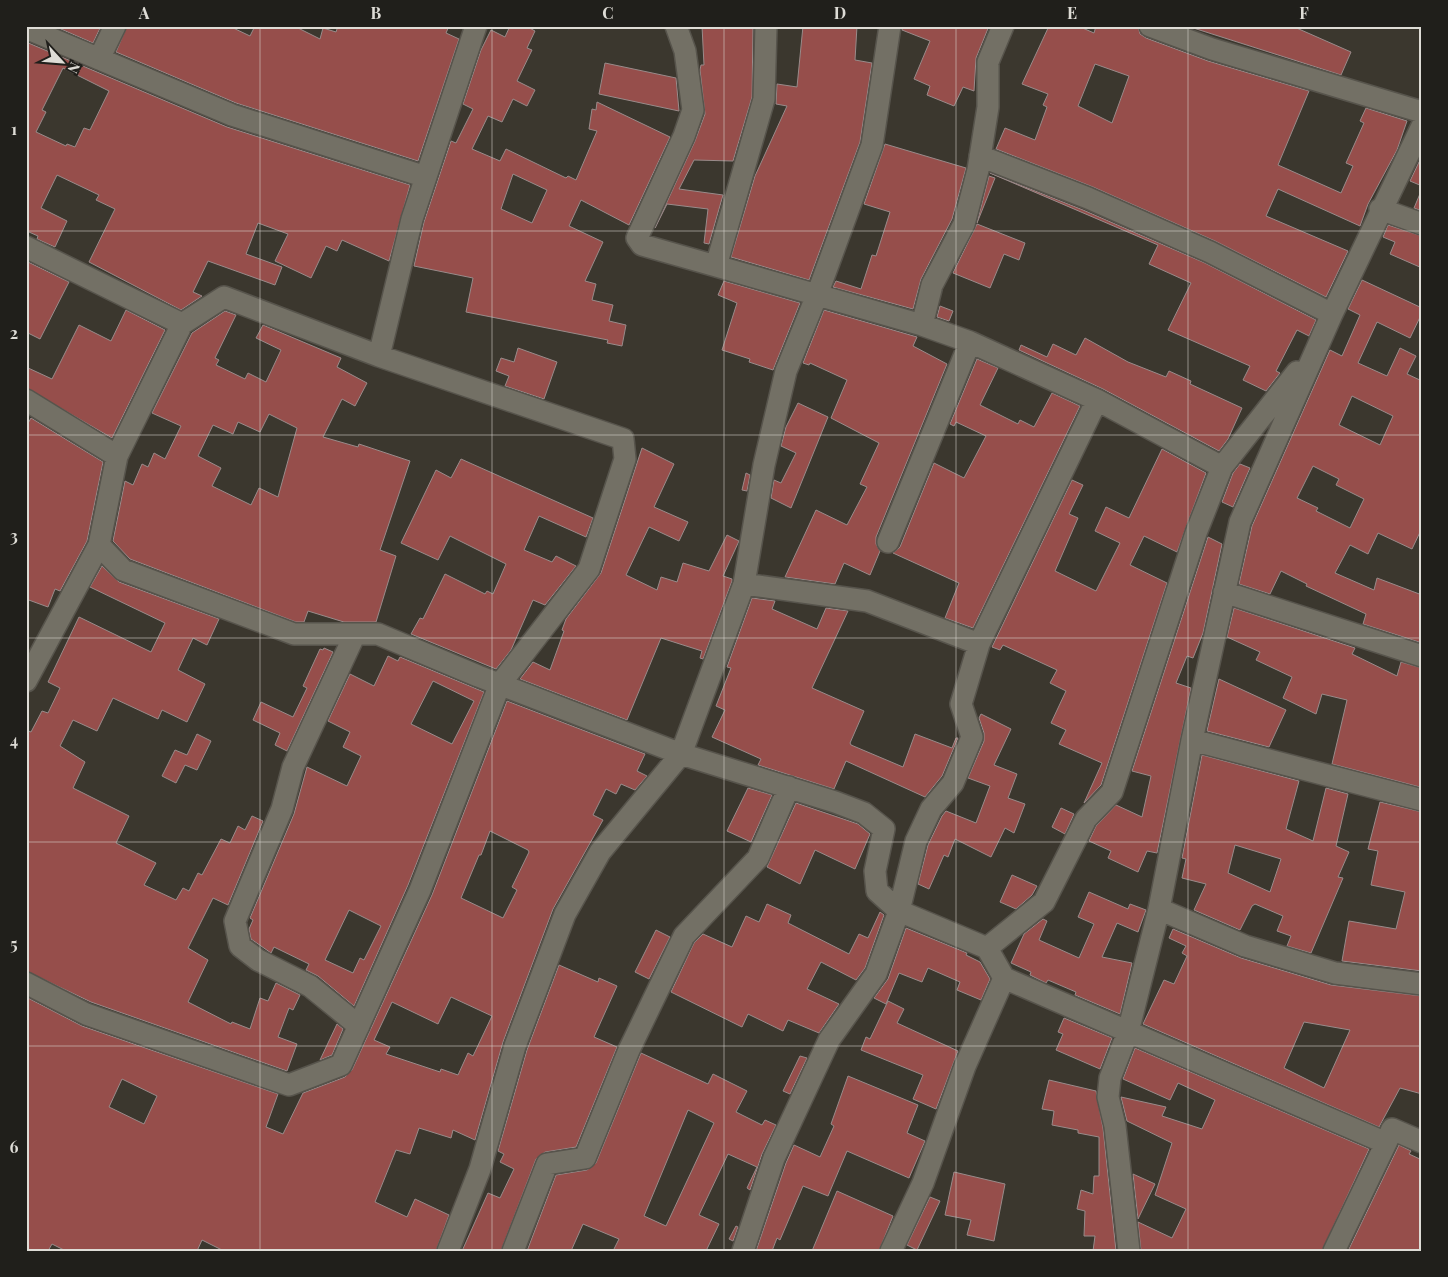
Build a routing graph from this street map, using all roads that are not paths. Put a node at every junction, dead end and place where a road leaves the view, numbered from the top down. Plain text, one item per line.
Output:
1 (115, 26) edge
2 (476, 26) edge
3 (676, 26) edge
4 (766, 26) edge
5 (890, 26) edge
6 (1003, 26) edge
7 (1150, 26) edge
8 (26, 28) edge
9 (99, 59) junction
10 (1422, 112) edge
11 (1422, 126) edge
12 (1416, 152) edge
13 (980, 156) junction
14 (426, 177) junction
15 (1380, 210) junction
16 (1422, 224) edge
17 (26, 247) edge
18 (716, 266) junction
19 (817, 295) junction
20 (1332, 314) junction
21 (182, 324) junction
22 (922, 325) junction
23 (970, 342) junction
24 (1316, 348) junction
25 (378, 356) junction
26 (26, 400) edge
27 (1097, 400) junction
28 (117, 456) junction
29 (1222, 467) junction
30 (888, 542) dead end
31 (99, 545) junction
32 (744, 584) junction
33 (1224, 592) junction
34 (355, 634) junction
35 (979, 644) junction
36 (1422, 656) edge
37 (26, 681) edge
38 (500, 684) junction
39 (1192, 740) junction
40 (681, 754) junction
41 (789, 787) junction
42 (1422, 800) edge
43 (1159, 909) junction
44 (899, 911) junction
45 (987, 948) junction
46 (1004, 978) junction
47 (26, 983) edge
48 (1422, 984) edge
49 (359, 1026) junction
50 (1128, 1032) junction
51 (1422, 1142) edge
52 (1386, 1143) junction
53 (448, 1251) edge
54 (513, 1251) edge
55 (743, 1251) edge
56 (891, 1251) edge
57 (1129, 1251) edge
58 (1334, 1251) edge

1 - 9 street
2 - 14 street
3 - 18 street
4 - 18 street
5 - 19 street
6 - 13 street
7 - 10 street
8 - 9 street
9 - 14 street
11 - 12 street
12 - 15 street
13 - 20 street
13 - 22 street
14 - 25 street
15 - 16 street
15 - 20 street
17 - 21 street
18 - 19 street
19 - 22 street
19 - 32 street
20 - 24 street
21 - 25 street
21 - 28 street
22 - 23 street
23 - 27 street
23 - 30 street
24 - 29 street
24 - 33 street
25 - 38 street
26 - 28 street
27 - 29 street
27 - 35 street
28 - 31 street
29 - 45 street
31 - 34 street
31 - 37 street
32 - 35 street
32 - 40 street
33 - 36 street
33 - 39 street
34 - 38 street
34 - 49 street
35 - 44 street
38 - 40 street
38 - 49 street
39 - 42 street
39 - 43 street
40 - 41 street
40 - 53 street
41 - 44 street
41 - 54 street
43 - 48 street
43 - 50 street
44 - 45 street
44 - 55 street
45 - 46 street
46 - 50 street
46 - 56 street
47 - 49 street
50 - 52 street
50 - 57 street
51 - 52 street
52 - 58 street

